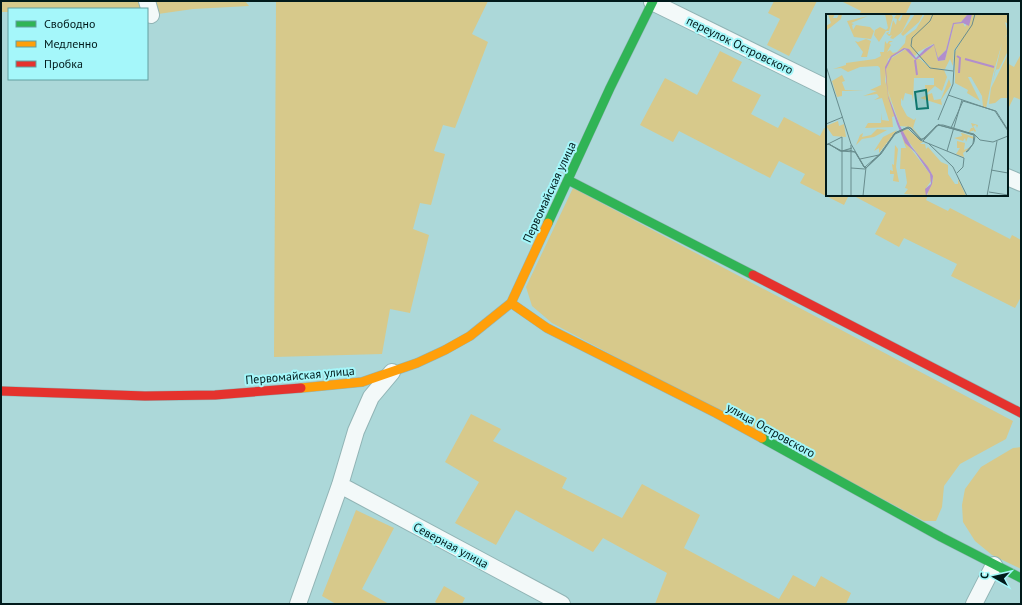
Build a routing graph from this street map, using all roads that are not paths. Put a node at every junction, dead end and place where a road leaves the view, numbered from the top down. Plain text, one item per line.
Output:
1 (652, 1) edge
2 (826, 88) edge
3 (1008, 178) edge
4 (568, 180) junction
5 (1021, 184) edge
6 (511, 303) junction
7 (392, 372) junction
8 (1, 390) edge
9 (1021, 413) edge
10 (340, 485) junction
11 (994, 565) junction
12 (1021, 578) edge
13 (298, 604) edge
14 (562, 604) edge
15 (974, 604) edge

1 - 2 street, переулок Островского
1 - 4 street, Первомайская улица
3 - 5 street
4 - 6 street, Первомайская улица
4 - 9 street
6 - 7 street, Первомайская улица
6 - 11 street, улица Островского
7 - 8 street, Первомайская улица
7 - 10 street
10 - 13 street
10 - 14 street, Северная улица
11 - 12 street, улица Островского
11 - 15 street

